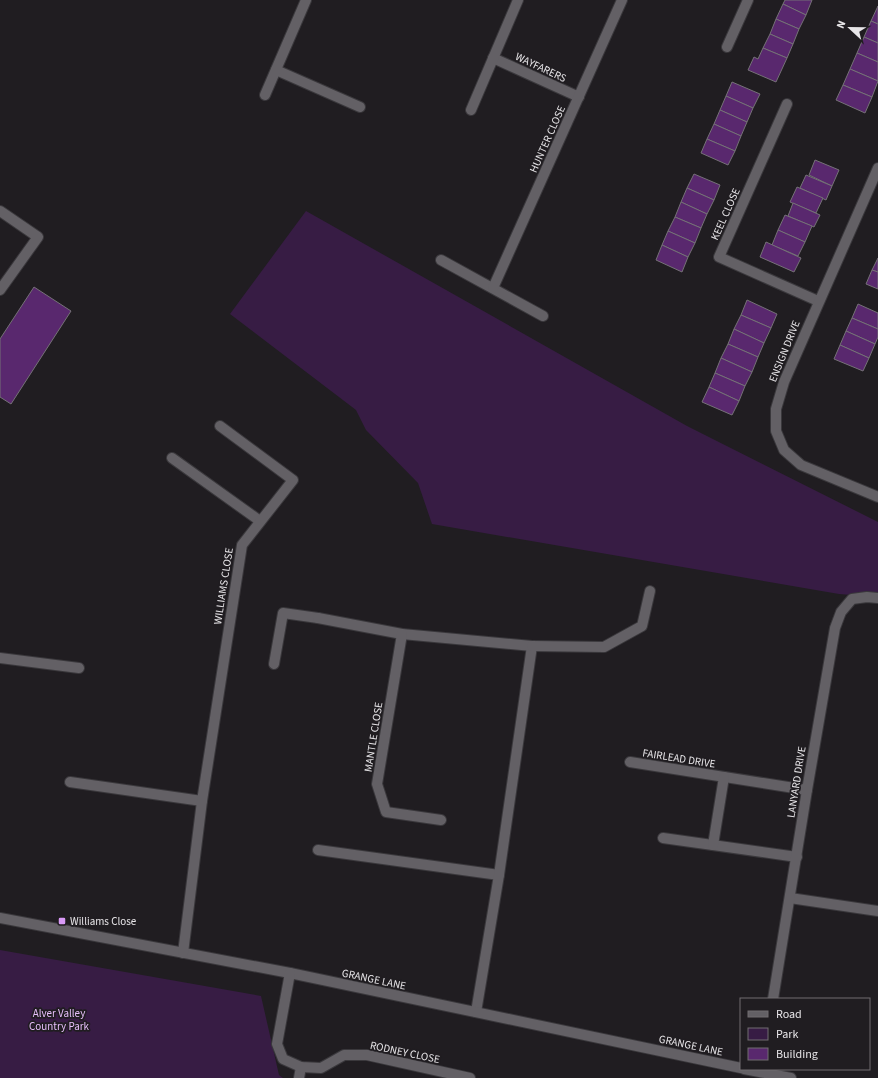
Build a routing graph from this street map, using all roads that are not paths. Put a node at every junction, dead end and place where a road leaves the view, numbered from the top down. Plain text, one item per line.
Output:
1 (306, 0) edge
2 (518, 0) edge
3 (622, 0) edge
4 (748, 0) edge
5 (727, 47) dead end
6 (493, 58) junction
7 (276, 70) junction
8 (265, 95) dead end
9 (579, 97) junction
10 (787, 104) dead end
11 (360, 107) dead end
12 (471, 110) dead end
13 (878, 168) edge
14 (0, 211) edge
15 (441, 260) dead end
16 (493, 288) junction
17 (0, 290) edge
18 (818, 301) junction
19 (543, 316) dead end
20 (220, 426) dead end
21 (172, 458) dead end
22 (878, 497) edge
23 (260, 521) junction
24 (650, 591) dead end
25 (878, 598) edge
26 (402, 634) junction
27 (532, 646) junction
28 (0, 658) edge
29 (274, 664) dead end
30 (79, 668) dead end
31 (630, 762) dead end
32 (724, 777) junction
33 (70, 782) dead end
34 (807, 790) junction
35 (202, 801) junction
36 (441, 820) dead end
37 (663, 838) dead end
38 (713, 845) junction
39 (318, 850) dead end
40 (797, 857) junction
41 (499, 876) junction
42 (790, 898) junction
43 (878, 911) edge
44 (0, 918) edge
45 (182, 953) junction
46 (290, 973) junction
47 (774, 998) edge
48 (476, 1012) junction
49 (301, 1067) junction
50 (740, 1068) edge
51 (761, 1071) edge
52 (299, 1078) edge
53 (470, 1078) edge
54 (791, 1078) edge

1 - 7 street
2 - 6 street
3 - 9 street, HUNTER CLOSE
4 - 5 street
6 - 9 street, WAYFARERS
6 - 12 street
7 - 8 street
7 - 11 street
9 - 16 street, HUNTER CLOSE
10 - 18 street, KEEL CLOSE
13 - 18 street, ENSIGN DRIVE
14 - 17 street
15 - 16 street
16 - 19 street
18 - 22 street, ENSIGN DRIVE
20 - 23 street, WILLIAMS CLOSE
21 - 23 street
23 - 35 street, WILLIAMS CLOSE
24 - 27 street
25 - 34 street, LANYARD DRIVE
26 - 27 street
26 - 29 street
26 - 36 street, MANTLE CLOSE
27 - 41 street
28 - 30 street
31 - 32 street, FAIRLEAD DRIVE
32 - 34 street, FAIRLEAD DRIVE
32 - 38 street, FAIRLEAD DRIVE
33 - 35 street
34 - 40 street, LANYARD DRIVE
35 - 45 street, WILLIAMS CLOSE
37 - 38 street
38 - 40 street
39 - 41 street
40 - 42 street, LANYARD DRIVE
41 - 48 street
42 - 43 street
42 - 47 street, LANYARD DRIVE
44 - 45 street, GRANGE LANE
45 - 46 street, GRANGE LANE
46 - 48 street, GRANGE LANE
46 - 49 street, RODNEY CLOSE
48 - 50 street, GRANGE LANE
49 - 52 street
49 - 53 street, RODNEY CLOSE
51 - 54 street

